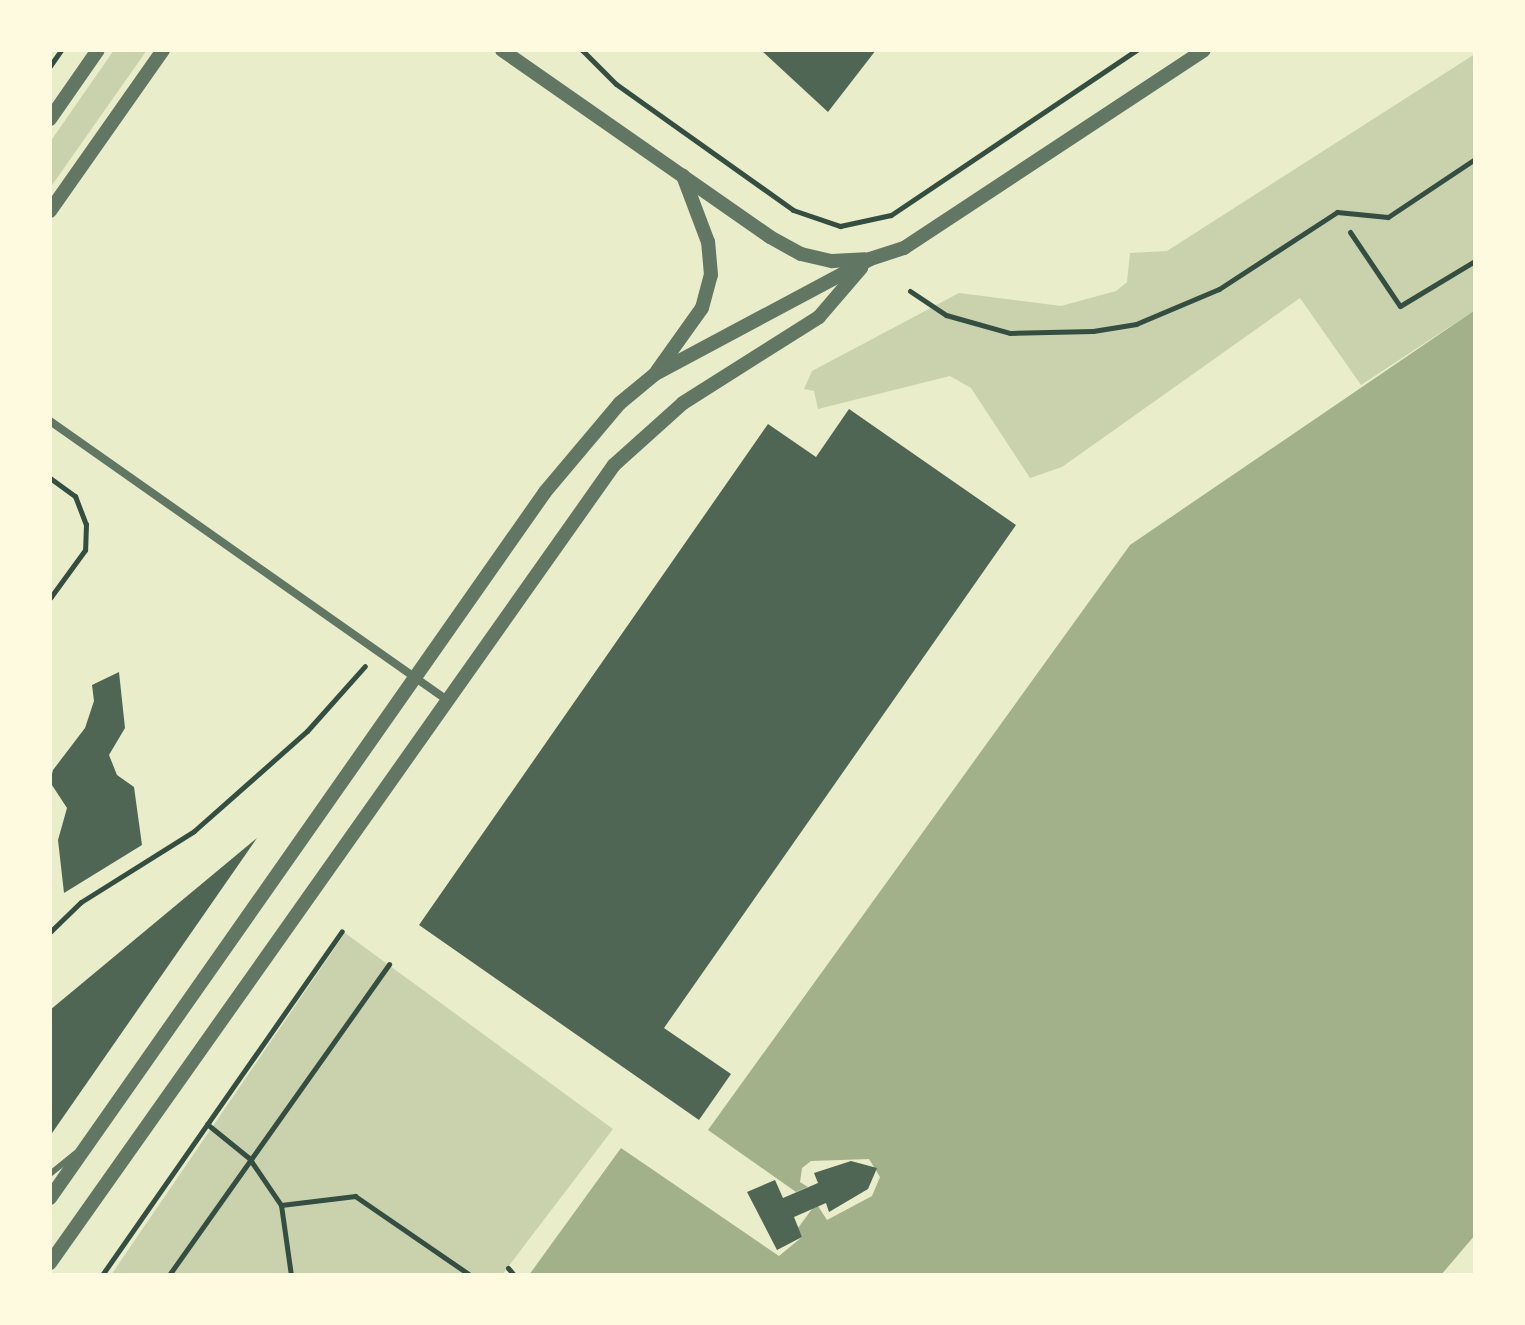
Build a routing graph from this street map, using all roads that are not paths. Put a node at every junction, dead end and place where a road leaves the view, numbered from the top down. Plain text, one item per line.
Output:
1 (98, 50) edge
2 (163, 50) edge
3 (502, 50) edge
4 (1204, 50) edge
5 (50, 119) edge
6 (683, 176) junction
7 (50, 211) edge
8 (870, 259) junction
9 (655, 374) junction
10 (50, 421) edge
11 (416, 678) junction
12 (446, 699) junction
13 (91, 1140) junction
14 (50, 1174) edge
15 (50, 1198) edge
16 (50, 1263) edge

1 - 5 street
2 - 7 street
3 - 6 street
4 - 8 street
6 - 8 street
6 - 9 street
8 - 9 street
8 - 12 street
9 - 11 street
10 - 11 street
11 - 12 street
11 - 13 street
12 - 16 street
13 - 14 lane
13 - 15 street

